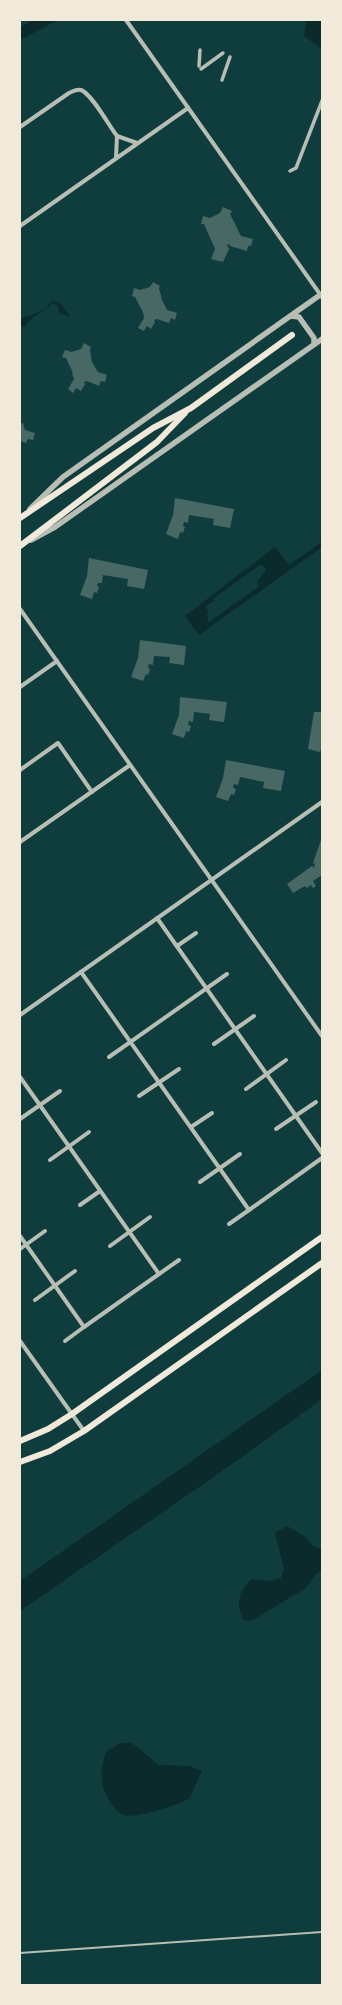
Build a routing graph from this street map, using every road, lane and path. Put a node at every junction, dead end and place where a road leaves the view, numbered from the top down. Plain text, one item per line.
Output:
1 (126, 20) edge
2 (200, 50) dead end
3 (223, 53) dead end
4 (230, 57) dead end
5 (222, 80) dead end
6 (322, 101) edge
7 (188, 108) junction
8 (20, 128) edge
9 (117, 136) junction
10 (137, 143) junction
11 (116, 158) junction
12 (290, 171) dead end
13 (20, 226) edge
14 (321, 296) edge
15 (291, 316) junction
16 (292, 335) dead end
17 (322, 339) edge
18 (314, 344) junction
19 (190, 408) junction
20 (22, 517) edge
21 (20, 546) edge
22 (20, 609) edge
23 (57, 661) junction
24 (20, 687) edge
25 (130, 765) junction
26 (20, 770) edge
27 (92, 792) junction
28 (322, 802) edge
29 (20, 842) edge
30 (211, 881) junction
31 (157, 918) junction
32 (196, 933) dead end
33 (177, 946) junction
34 (81, 972) junction
35 (227, 974) dead end
36 (207, 988) junction
37 (20, 1015) edge
38 (254, 1016) dead end
39 (235, 1029) junction
40 (322, 1036) edge
41 (130, 1042) junction
42 (214, 1044) dead end
43 (109, 1057) dead end
44 (286, 1060) dead end
45 (179, 1069) dead end
46 (267, 1074) junction
47 (20, 1077) edge
48 (159, 1082) junction
49 (246, 1089) dead end
50 (60, 1091) dead end
51 (139, 1096) dead end
52 (316, 1102) dead end
53 (40, 1105) junction
54 (212, 1113) dead end
55 (296, 1116) junction
56 (20, 1119) edge
57 (191, 1127) junction
58 (276, 1129) dead end
59 (89, 1132) dead end
60 (69, 1146) junction
61 (322, 1153) edge
62 (240, 1154) dead end
63 (322, 1158) edge
64 (50, 1160) dead end
65 (219, 1168) junction
66 (200, 1182) dead end
67 (100, 1191) junction
68 (80, 1205) dead end
69 (249, 1210) junction
70 (150, 1217) dead end
71 (230, 1224) dead end
72 (45, 1231) dead end
73 (129, 1232) junction
74 (20, 1236) edge
75 (322, 1237) edge
76 (26, 1244) junction
77 (110, 1246) dead end
78 (20, 1249) edge
79 (179, 1260) dead end
80 (322, 1263) edge
81 (75, 1271) dead end
82 (159, 1274) junction
83 (55, 1285) junction
84 (35, 1300) dead end
85 (84, 1327) junction
86 (20, 1341) edge
87 (65, 1341) dead end
88 (72, 1414) junction
89 (84, 1431) junction
90 (20, 1441) edge
91 (20, 1462) edge
92 (322, 1932) edge
93 (20, 1953) edge

1 - 7 street
2 - 3 street
4 - 5 street
6 - 12 street
7 - 10 street
7 - 14 street
8 - 9 street
9 - 10 street
9 - 11 street
10 - 11 street
11 - 13 street
14 - 15 street
15 - 18 street
15 - 20 street
16 - 19 main road
17 - 18 street
18 - 21 street
19 - 20 main road
19 - 21 main road
22 - 23 street
23 - 24 street
23 - 25 street
25 - 27 street
25 - 30 street
26 - 27 street
27 - 29 street
28 - 30 street
30 - 31 street
30 - 40 street
31 - 33 street
31 - 34 street
32 - 33 street
33 - 36 street
34 - 37 street
34 - 41 street
35 - 36 street
36 - 39 street
36 - 41 street
38 - 39 street
39 - 42 street
39 - 46 street
41 - 43 street
41 - 48 street
44 - 46 street
45 - 48 street
46 - 49 street
46 - 55 street
47 - 53 street
48 - 51 street
48 - 57 street
50 - 53 street
52 - 55 street
53 - 56 street
53 - 60 street
54 - 57 street
55 - 58 street
55 - 61 street
57 - 65 street
59 - 60 street
60 - 64 street
60 - 67 street
62 - 65 street
63 - 69 street
65 - 66 street
65 - 69 street
67 - 68 street
67 - 73 street
69 - 71 street
70 - 73 street
72 - 76 street
73 - 77 street
73 - 82 street
74 - 76 street
75 - 88 main road
76 - 78 street
76 - 83 street
79 - 82 street
80 - 89 main road
81 - 83 street
82 - 85 street
83 - 84 street
83 - 85 street
85 - 87 street
86 - 88 street
88 - 89 street
88 - 90 main road
89 - 91 main road
92 - 93 lane

